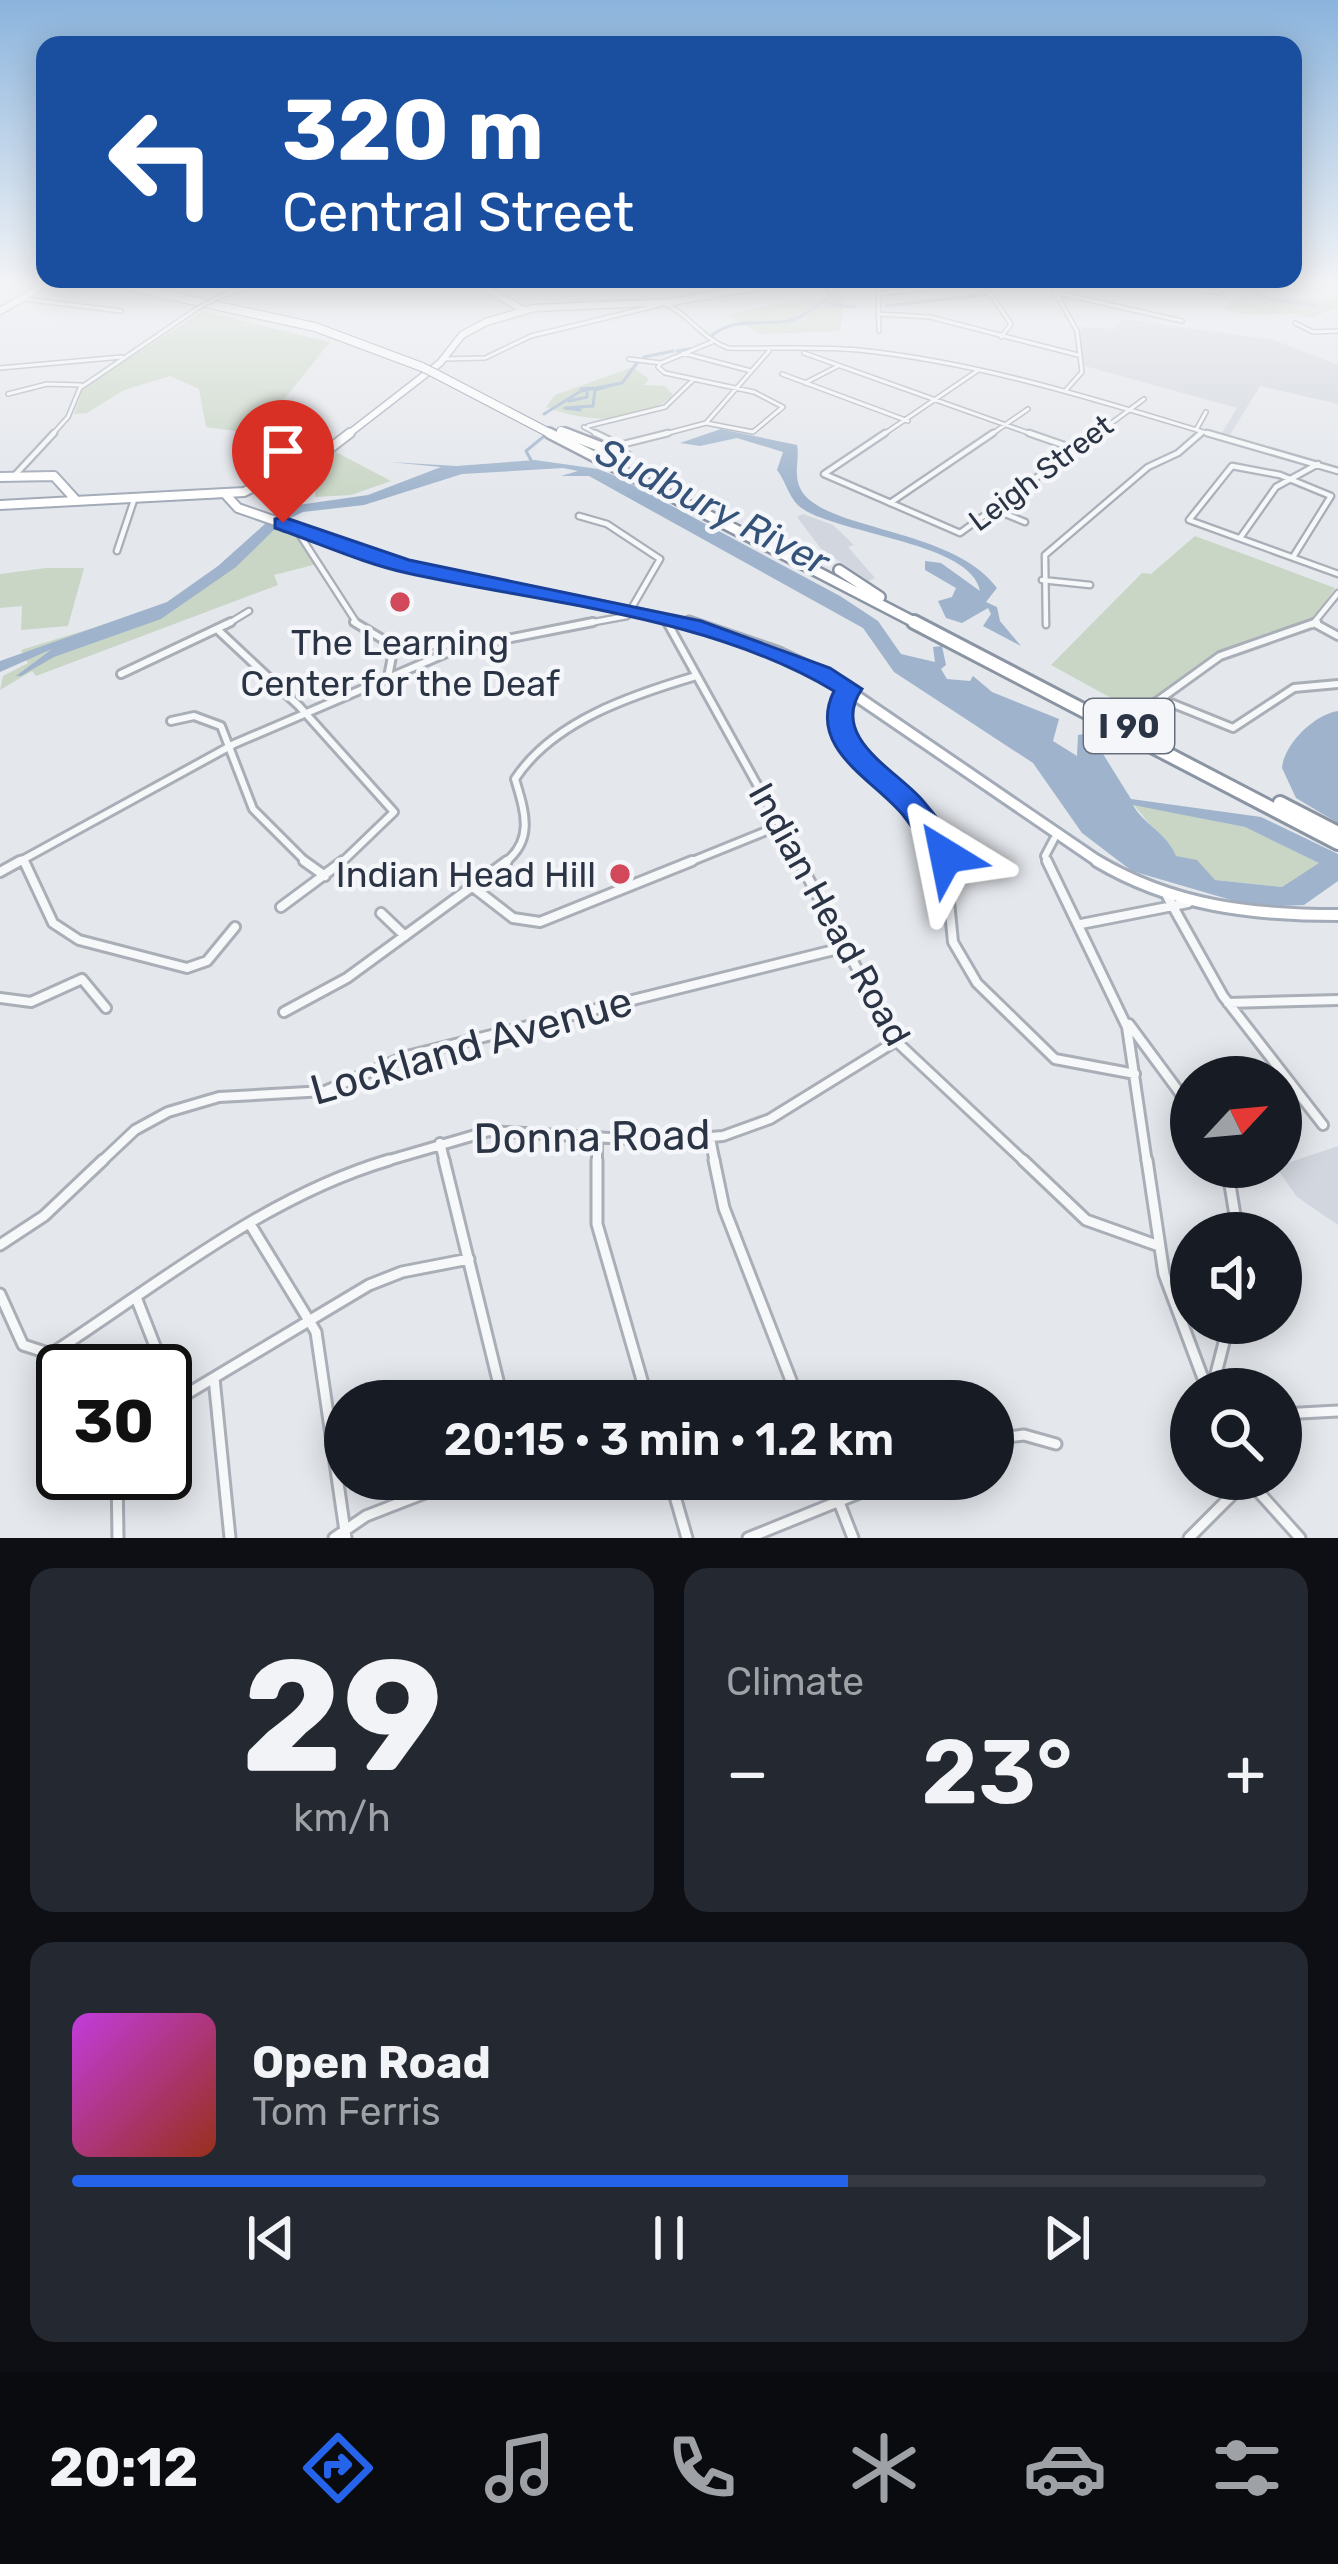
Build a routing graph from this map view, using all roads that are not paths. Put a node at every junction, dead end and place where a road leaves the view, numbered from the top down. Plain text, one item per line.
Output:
1 (131, 355) edge
2 (399, 355) edge
3 (402, 355) edge
4 (445, 355) edge
5 (492, 355) edge
6 (679, 355) edge
7 (690, 355) edge
8 (766, 355) edge
9 (813, 355) edge
10 (888, 355) edge
11 (1078, 355) edge
12 (126, 358) junction
13 (628, 359) dead end
14 (662, 363) junction
15 (838, 366) junction
16 (434, 367) junction
17 (0, 368) edge
18 (751, 371) junction
19 (977, 371) junction
20 (782, 374) dead end
21 (694, 380) junction
22 (805, 383) junction
23 (82, 386) junction
24 (736, 388) junction
25 (1065, 391) junction
26 (8, 394) dead end
27 (1144, 400) dead end
28 (939, 401) junction
29 (1028, 409) dead end
30 (1126, 409) junction
31 (1206, 412) dead end
32 (525, 414) junction
33 (908, 421) junction
34 (706, 423) junction
35 (1006, 425) junction
36 (1199, 431) junction
37 (1075, 449) junction
38 (627, 457) dead end
39 (1319, 464) junction
40 (1338, 471) edge
41 (15, 476) junction
42 (0, 477) edge
43 (1292, 479) junction
44 (62, 485) junction
45 (258, 488) junction
46 (135, 496) junction
47 (226, 496) junction
48 (74, 498) junction
49 (35, 502) junction
50 (890, 502) junction
51 (0, 505) edge
52 (238, 508) junction
53 (993, 509) junction
54 (578, 516) dead end
55 (1025, 522) dead end
56 (288, 525) junction
57 (320, 536) junction
58 (1240, 538) junction
59 (310, 545) junction
60 (117, 551) dead end
61 (1293, 557) junction
62 (839, 570) dead end
63 (1338, 574) edge
64 (1042, 580) junction
65 (1090, 585) dead end
66 (1338, 592) edge
67 (881, 598) junction
68 (249, 610) dead end
69 (632, 612) junction
70 (667, 620) junction
71 (1316, 624) junction
72 (1046, 626) dead end
73 (219, 631) junction
74 (1338, 636) edge
75 (473, 643) junction
76 (394, 646) junction
77 (121, 674) dead end
78 (696, 676) junction
79 (388, 678) junction
80 (1338, 684) edge
81 (849, 689) junction
82 (1161, 699) junction
83 (1145, 710) dead end
84 (304, 712) junction
85 (171, 721) dead end
86 (234, 744) junction
87 (779, 826) junction
88 (1328, 831) edge
89 (1054, 839) junction
90 (1338, 843) edge
91 (23, 860) junction
92 (0, 872) edge
93 (326, 876) junction
94 (473, 887) junction
95 (1170, 901) junction
96 (281, 907) dead end
97 (381, 913) dead end
98 (1338, 915) edge
99 (1081, 924) junction
100 (235, 927) dead end
101 (406, 936) junction
102 (842, 948) junction
103 (0, 998) edge
104 (1338, 1000) edge
105 (1228, 1004) junction
106 (106, 1008) dead end
107 (284, 1012) dead end
108 (1125, 1021) junction
109 (896, 1041) junction
110 (1136, 1074) junction
111 (1170, 1080) edge
112 (1323, 1125) dead end
113 (598, 1136) junction
114 (710, 1138) junction
115 (440, 1143) junction
116 (250, 1223) junction
117 (0, 1245) edge
118 (1160, 1246) junction
119 (469, 1259) junction
120 (0, 1294) edge
121 (137, 1300) junction
122 (311, 1319) junction
123 (154, 1344) edge
124 (1200, 1368) edge
125 (214, 1378) junction
126 (498, 1380) edge
127 (642, 1380) edge
128 (791, 1380) edge
129 (192, 1391) edge
130 (1338, 1411) edge
131 (1302, 1413) edge
132 (1014, 1436) edge
133 (1056, 1444) dead end
134 (117, 1500) edge
135 (416, 1500) edge
136 (676, 1500) edge
137 (1226, 1500) edge
138 (1266, 1500) edge
139 (838, 1501) joint
140 (346, 1533) edge
141 (118, 1538) edge
142 (230, 1538) edge
143 (334, 1538) edge
144 (687, 1538) edge
145 (748, 1538) edge
146 (853, 1538) edge
147 (1189, 1538) edge
148 (1300, 1538) edge

1 - 12 street, bridge
2 - 16 highway, I 90
3 - 16 highway, I 90
4 - 16 main road
5 - 16 street
6 - 14 street
7 - 18 street
8 - 18 street
9 - 15 street
10 - 19 street
11 - 25 street
12 - 17 street
12 - 23 street
13 - 14 street
14 - 21 street
15 - 22 street
15 - 28 street
16 - 32 highway, I 90
16 - 45 main road
16 - 88 highway, I 90
18 - 24 street
19 - 25 street
19 - 28 street
20 - 22 street
21 - 24 street
21 - 34 street
22 - 33 street
23 - 26 street
23 - 41 street
24 - 34 street
24 - 34 street
25 - 30 street
27 - 30 street, Leigh Street
28 - 33 street
28 - 35 street
29 - 35 street
30 - 36 street
30 - 37 street, Leigh Street
31 - 36 street
32 - 38 highway
32 - 67 highway, I 90
33 - 50 street, Leigh Street
35 - 37 street
35 - 50 street
36 - 39 street
36 - 64 street
37 - 53 street, Leigh Street
39 - 40 street
39 - 43 street
41 - 42 main road
41 - 44 main road
43 - 58 street
43 - 58 street
43 - 61 street
44 - 48 main road
44 - 49 main road
45 - 47 main road
45 - 52 main road
46 - 47 main road
46 - 48 main road
46 - 60 street
47 - 52 main road
48 - 49 main road
49 - 51 main road
50 - 53 street, Leigh Street
52 - 56 main road
53 - 55 street
54 - 69 street
56 - 57 main road
56 - 59 street
57 - 59 street
57 - 69 main road
58 - 61 street
59 - 76 street
61 - 63 street
62 - 67 highway
64 - 65 street
64 - 72 street
66 - 71 street
67 - 88 highway, I 90
68 - 73 street
69 - 70 main road
69 - 75 street
70 - 78 street, Indian Head Road
70 - 81 main road
71 - 74 street
71 - 82 street
73 - 77 street
73 - 84 street
75 - 76 street
75 - 79 street
76 - 79 street
78 - 87 street, Indian Head Road
78 - 94 street
79 - 84 street
80 - 82 street
81 - 89 main road
81 - 110 street
82 - 83 street
84 - 86 street
84 - 93 street
85 - 86 street
86 - 91 street
86 - 93 street
87 - 94 street
87 - 102 street, Indian Head Road
88 - 90 highway, I 90
89 - 95 main road
89 - 99 street
91 - 92 street
91 - 100 street
93 - 96 street
94 - 101 street
95 - 98 main road
95 - 99 street
95 - 105 street
97 - 101 street
99 - 108 street
101 - 107 street
102 - 109 street, Indian Head Road
102 - 117 street, Lockland Avenue
103 - 106 street
104 - 105 street
105 - 112 street
108 - 110 street
108 - 111 street
109 - 114 street, Donna Road
109 - 118 street, Indian Head Road
110 - 118 street
113 - 114 street, Donna Road
113 - 115 street, Donna Road
113 - 127 street
114 - 128 street
115 - 116 street, Donna Road
115 - 119 street
116 - 121 street, Donna Road
116 - 122 street
118 - 124 street
119 - 122 street
119 - 126 street
120 - 121 street, Donna Road
121 - 123 street
122 - 125 street
122 - 140 street
125 - 129 street
125 - 142 street
130 - 131 street
132 - 133 street
134 - 141 street
135 - 140 street
136 - 144 street
137 - 147 street
138 - 148 street
139 - 145 street
139 - 146 street
140 - 143 street

